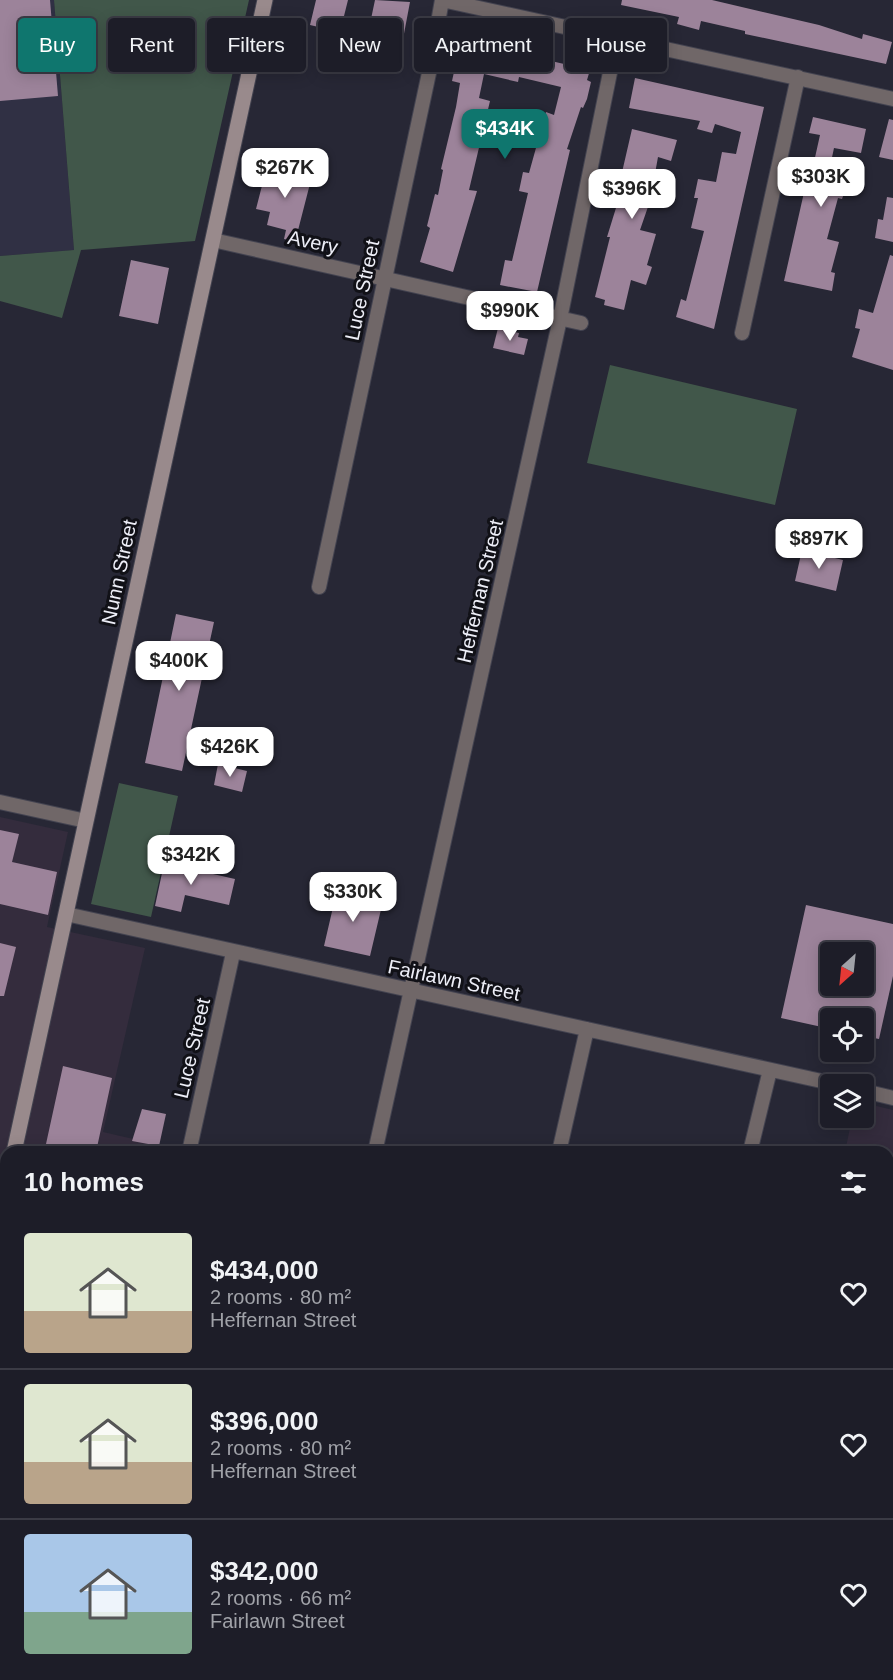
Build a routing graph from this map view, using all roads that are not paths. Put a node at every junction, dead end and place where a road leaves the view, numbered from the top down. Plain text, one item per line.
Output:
1 (265, 0) edge
2 (442, 0) edge
3 (565, 27) edge
4 (667, 49) edge
5 (610, 72) edge
6 (798, 77) junction
7 (893, 99) edge
8 (213, 240) junction
9 (384, 277) junction
10 (560, 319) junction
11 (581, 323) dead end
12 (742, 333) dead end
13 (319, 587) dead end
14 (0, 802) edge
15 (86, 821) junction
16 (66, 914) junction
17 (233, 953) junction
18 (411, 991) junction
19 (587, 1029) junction
20 (770, 1070) junction
21 (820, 1081) edge
22 (874, 1093) edge
23 (893, 1098) edge
24 (15, 1146) edge
25 (190, 1146) edge
26 (376, 1146) edge
27 (561, 1146) edge
28 (751, 1146) edge

1 - 8 street, Nunn Street
2 - 3 street
2 - 9 street, Luce Street
4 - 6 street
5 - 10 street, Heffernan Street
6 - 7 street
6 - 12 street
8 - 9 street, Avery
8 - 15 street, Nunn Street
9 - 10 street, Avery
9 - 13 street, Luce Street
10 - 11 street, Avery
10 - 18 street, Heffernan Street
14 - 15 street
15 - 16 street, Nunn Street
16 - 17 street, Fairlawn Street
16 - 24 street, Nunn Street
17 - 18 street, Fairlawn Street
17 - 25 street, Luce Street
18 - 19 street, Fairlawn Street
18 - 26 street, Heffernan Street
19 - 20 street, Fairlawn Street
19 - 27 street
20 - 21 street, Fairlawn Street
20 - 28 street
22 - 23 street

